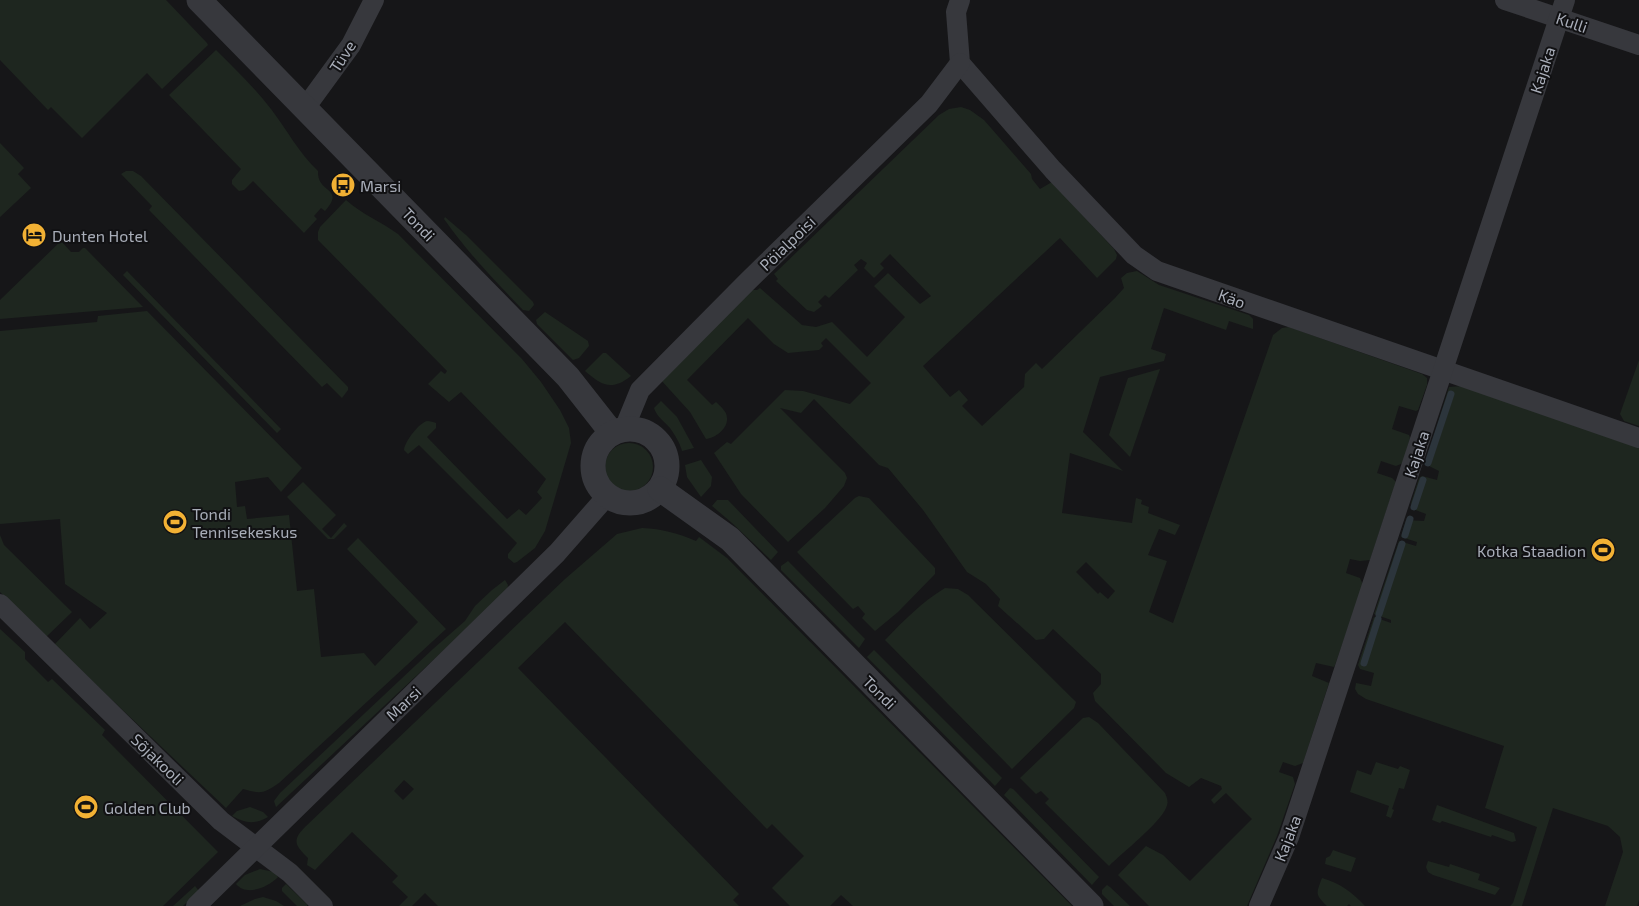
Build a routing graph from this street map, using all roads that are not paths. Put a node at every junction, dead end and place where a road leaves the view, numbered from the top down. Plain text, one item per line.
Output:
1 (199, 0) edge
2 (374, 0) edge
3 (960, 0) edge
4 (1505, 0) edge
5 (1562, 9) edge
6 (1639, 45) edge
7 (960, 63) junction
8 (305, 108) junction
9 (1444, 371) junction
10 (618, 431) junction
11 (1639, 438) edge
12 (660, 489) junction
13 (607, 496) junction
14 (0, 604) edge
15 (255, 847) junction
16 (196, 906) edge
17 (322, 906) edge
18 (1090, 906) edge
19 (1259, 906) edge

1 - 8 street, Tondi
2 - 8 street, Tüve
3 - 7 street
4 - 5 street, Kulli
5 - 6 street, Kulli
5 - 9 street, Kajaka
7 - 9 street, Käo
7 - 10 street, Pöialpoisi
8 - 10 street, Tondi
9 - 11 street, Käo
9 - 19 street, Kajaka
10 - 12 street
10 - 13 street
12 - 13 street
12 - 18 street, Tondi
13 - 15 street, Marsi
14 - 15 street, Sõjakooli
15 - 16 street, Marsi
15 - 17 street, Sõjakooli

